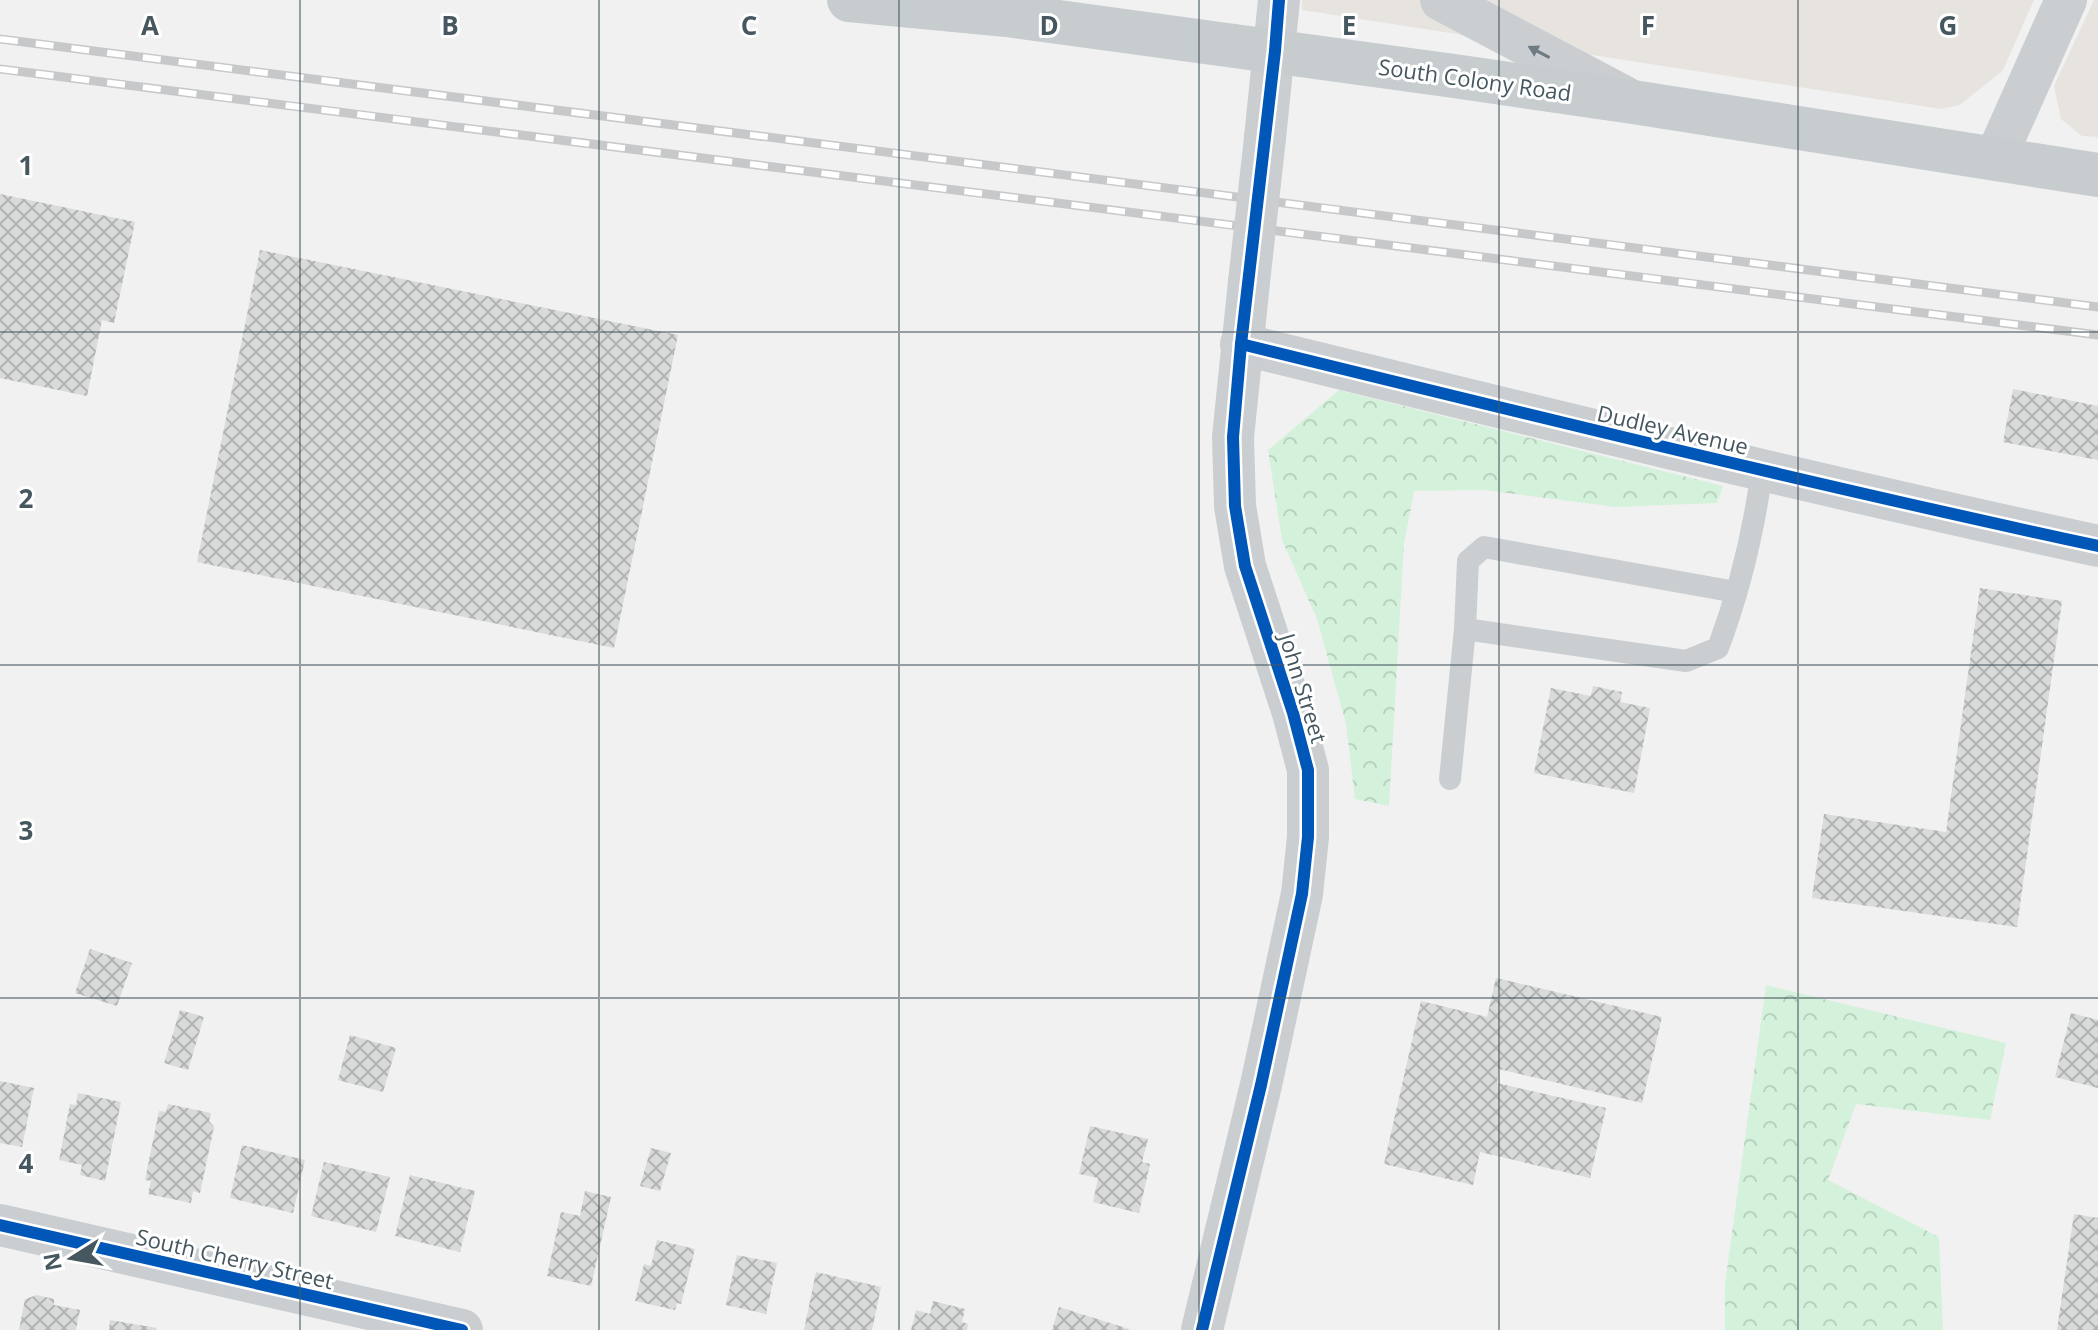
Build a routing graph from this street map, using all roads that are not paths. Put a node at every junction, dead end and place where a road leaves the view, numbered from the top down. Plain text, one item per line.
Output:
1 (849, 0) edge
2 (1279, 0) edge
3 (1441, 0) edge
4 (2066, 0) edge
5 (1275, 51) junction
6 (1633, 102) junction
7 (1995, 159) junction
8 (2098, 175) edge
9 (1241, 344) junction
10 (1762, 470) junction
11 (2098, 546) edge
12 (1736, 592) junction
13 (1465, 629) junction
14 (1450, 779) dead end
15 (0, 1225) edge
16 (462, 1330) edge
17 (1202, 1330) edge

1 - 5 main road, South Colony Road
2 - 5 street, John Street
6 -> 3 street
4 - 7 street
5 - 6 main road, South Colony Road
5 - 9 street, John Street, bridge
6 - 7 main road, South Colony Road
7 - 8 main road, South Colony Road
9 - 10 street, Dudley Avenue
9 - 17 street, John Street
10 - 11 street, Dudley Avenue
10 - 12 lane
12 - 13 lane
12 - 13 lane
13 - 14 lane
15 - 16 street, South Cherry Street

